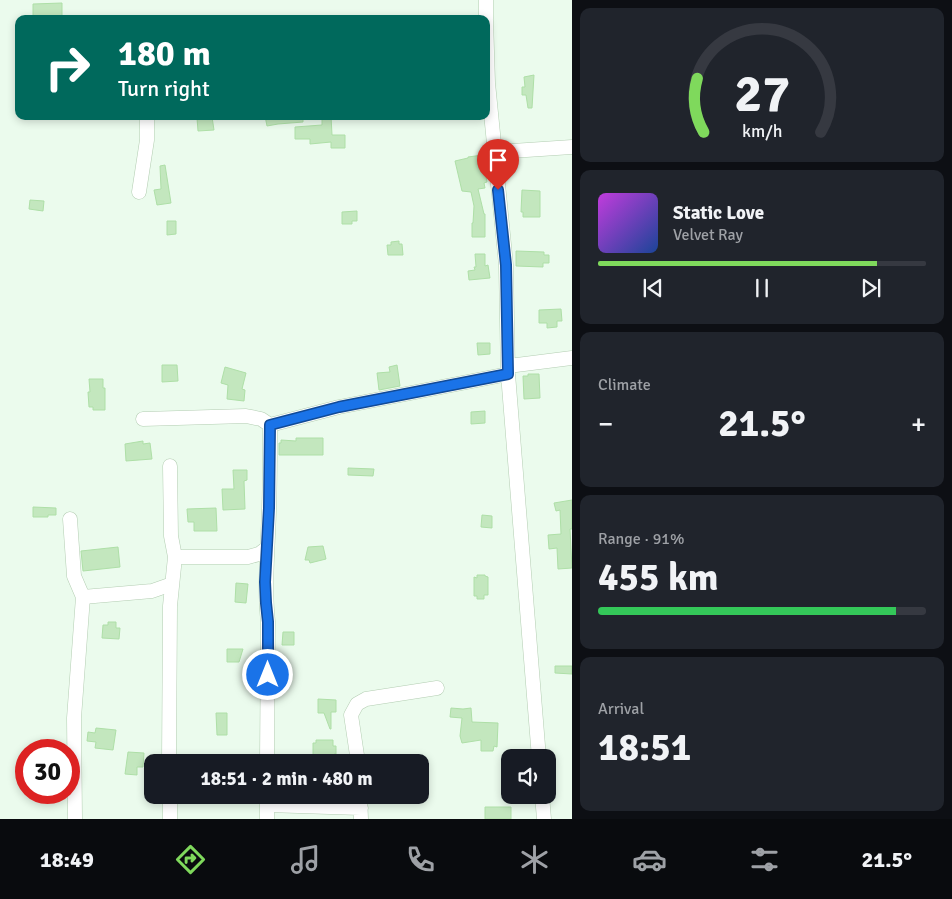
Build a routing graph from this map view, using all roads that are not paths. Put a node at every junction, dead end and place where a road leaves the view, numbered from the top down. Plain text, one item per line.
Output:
1 (486, 0) edge
2 (486, 15) edge
3 (490, 103) edge
4 (147, 120) edge
5 (572, 146) edge
6 (495, 152) junction
7 (139, 192) dead end
8 (572, 358) edge
9 (508, 370) junction
10 (143, 419) dead end
11 (270, 425) junction
12 (170, 466) dead end
13 (70, 519) dead end
14 (267, 548) junction
15 (175, 557) junction
16 (172, 584) junction
17 (83, 596) junction
18 (437, 688) dead end
19 (538, 749) edge
20 (169, 754) edge
21 (267, 754) edge
22 (357, 754) edge
23 (170, 804) edge
24 (543, 804) edge
25 (267, 806) edge
26 (360, 807) edge
27 (75, 819) edge
28 (170, 819) edge
29 (544, 819) edge

1 - 2 street
3 - 6 street
4 - 7 street
5 - 6 street
6 - 9 street
8 - 9 street
9 - 11 street
9 - 19 street
10 - 11 street
11 - 14 street
12 - 15 street
13 - 17 street
14 - 15 street
14 - 21 street
15 - 16 street
16 - 17 street
16 - 20 street
17 - 27 street
18 - 22 street
23 - 28 street
24 - 29 street
25 - 26 street

